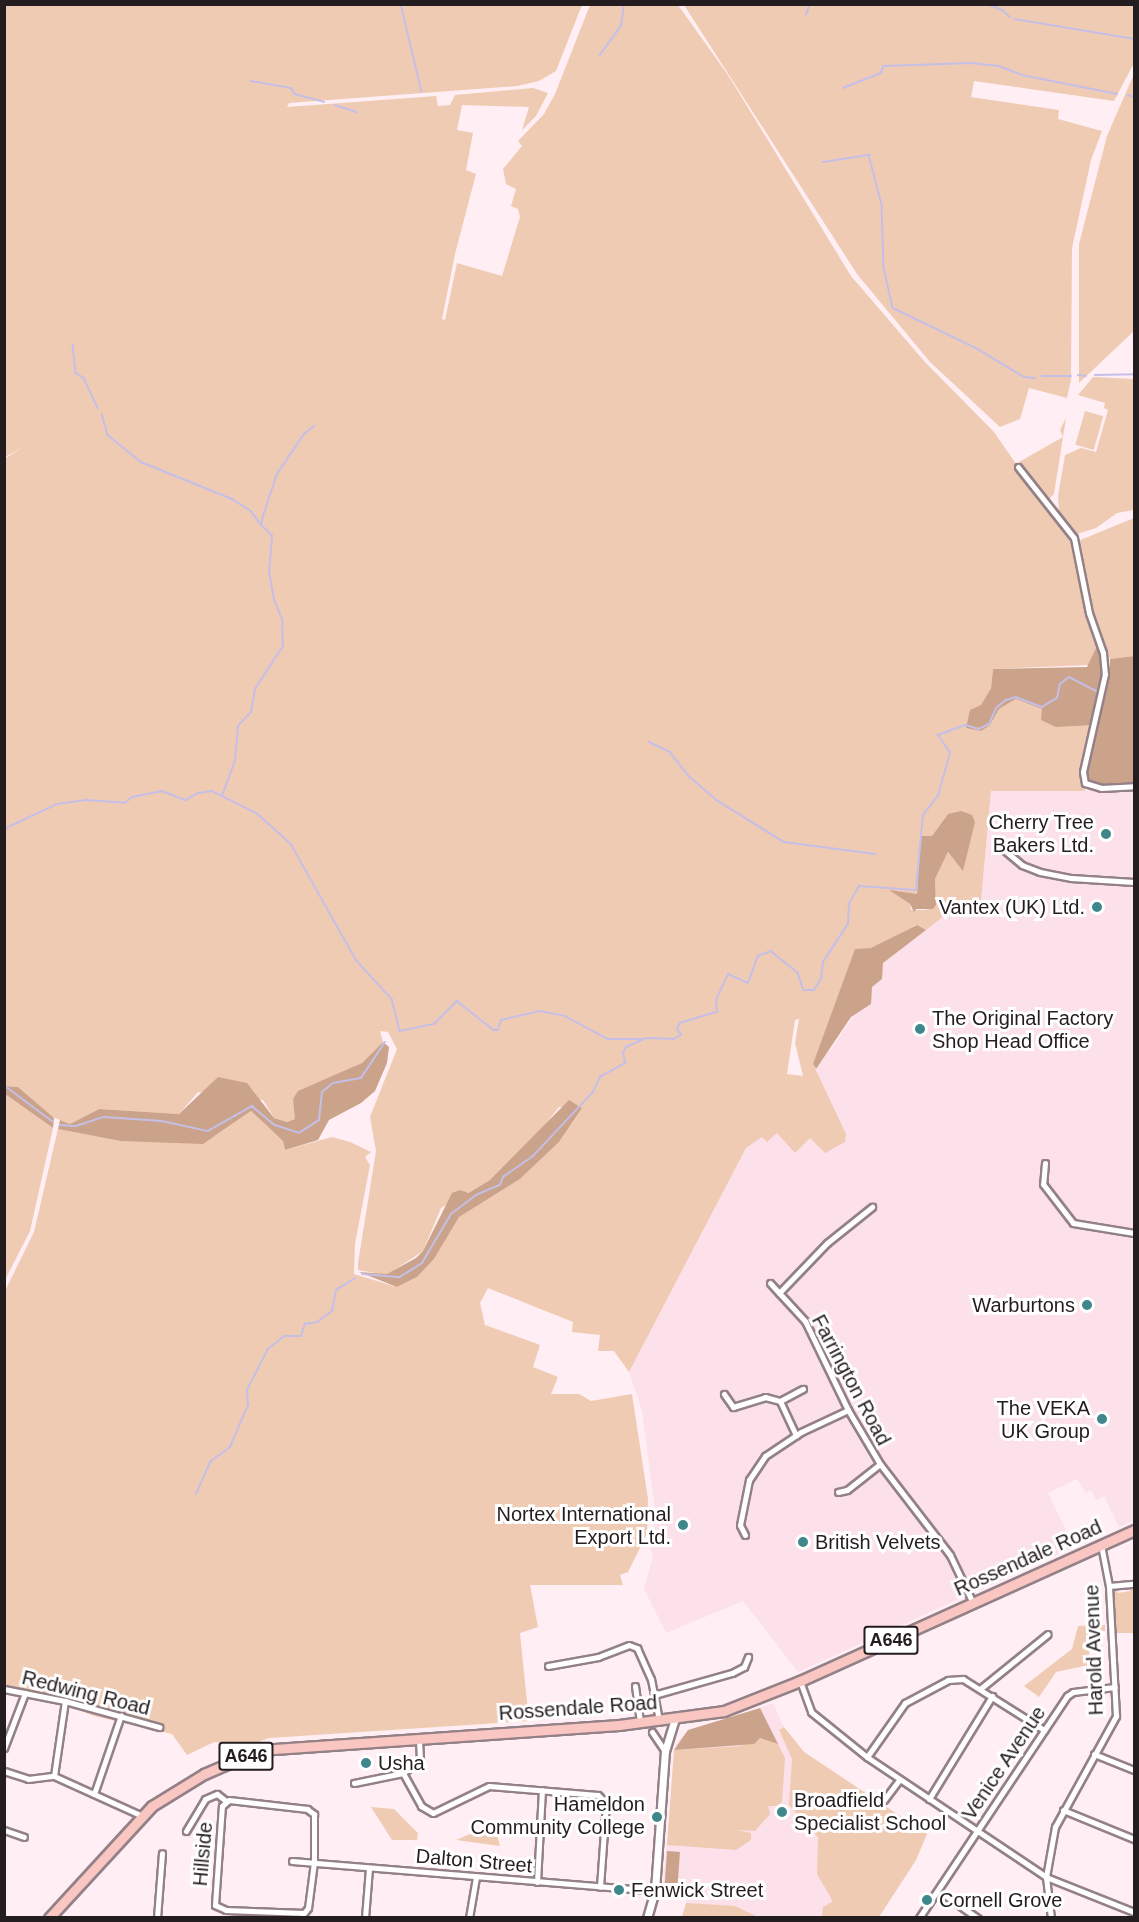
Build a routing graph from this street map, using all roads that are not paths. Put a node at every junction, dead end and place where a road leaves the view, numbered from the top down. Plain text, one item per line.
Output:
1 (1018, 467) dead end
2 (1134, 786) edge
3 (1003, 849) dead end
4 (1134, 882) edge
5 (1045, 1163) dead end
6 (872, 1207) dead end
7 (1134, 1233) edge
8 (770, 1283) dead end
9 (779, 1293) junction
10 (803, 1389) dead end
11 (724, 1394) dead end
12 (780, 1401) junction
13 (848, 1410) junction
14 (796, 1436) junction
15 (880, 1464) junction
16 (838, 1492) dead end
17 (1134, 1530) edge
18 (745, 1535) dead end
19 (1101, 1545) junction
20 (1134, 1584) edge
21 (1108, 1586) junction
22 (973, 1603) junction
23 (1048, 1634) dead end
24 (748, 1657) dead end
25 (548, 1666) dead end
26 (800, 1681) junction
27 (635, 1686) dead end
28 (1115, 1688) junction
29 (4, 1689) edge
30 (980, 1689) junction
31 (25, 1693) junction
32 (654, 1695) junction
33 (992, 1696) junction
34 (65, 1701) junction
35 (121, 1715) junction
36 (675, 1719) junction
37 (659, 1721) junction
38 (640, 1722) junction
39 (159, 1727) dead end
40 (1044, 1730) junction
41 (652, 1732) dead end
42 (419, 1737) junction
43 (4, 1748) edge
44 (665, 1751) junction
45 (1094, 1754) junction
46 (867, 1757) junction
47 (1134, 1770) edge
48 (4, 1771) edge
49 (403, 1773) junction
50 (54, 1776) junction
51 (900, 1779) junction
52 (354, 1783) dead end
53 (542, 1790) junction
54 (94, 1794) junction
55 (929, 1799) junction
56 (885, 1800) dead end
57 (226, 1801) junction
58 (1063, 1810) junction
59 (142, 1816) junction
60 (4, 1830) edge
61 (977, 1830) junction
62 (186, 1832) dead end
63 (24, 1837) dead end
64 (1134, 1839) edge
65 (162, 1853) dead end
66 (292, 1861) dead end
67 (314, 1862) junction
68 (369, 1868) junction
69 (476, 1877) junction
70 (1046, 1877) junction
71 (537, 1882) junction
72 (600, 1887) junction
73 (654, 1891) junction
74 (946, 1896) dead end
75 (1134, 1912) edge
76 (305, 1915) edge
77 (49, 1917) edge
78 (157, 1917) edge
79 (365, 1917) edge
80 (469, 1917) edge
81 (647, 1917) edge
82 (919, 1917) edge
83 (978, 1917) edge
84 (1051, 1917) edge

1 - 2 street
3 - 4 street
5 - 7 street
6 - 9 street
8 - 9 street, Farrington Road
9 - 13 street, Farrington Road
10 - 12 street
11 - 12 street
12 - 14 street
13 - 14 street
13 - 15 street, Farrington Road
14 - 18 street
15 - 16 street
15 - 22 street, Farrington Road
17 - 19 highway, Rossendale Road / A646
19 - 21 street, Harold Avenue
19 - 22 highway, Rossendale Road / A646
20 - 21 street
21 - 28 street, Harold Avenue
22 - 26 highway, Rossendale Road / A646
23 - 30 street
24 - 32 street
25 - 32 street
26 - 36 highway, Rossendale Road / A646
26 - 46 street
27 - 38 street
28 - 40 street, Venice Avenue
28 - 45 street, Harold Avenue
29 - 31 street, Redwing Road
30 - 33 street
30 - 46 street
31 - 34 street, Redwing Road
31 - 43 street
32 - 37 street
33 - 40 street
33 - 55 street
34 - 35 street, Redwing Road
34 - 50 street
35 - 39 street, Redwing Road
35 - 54 street
36 - 37 highway, Rossendale Road / A646
36 - 44 street
37 - 38 highway, Rossendale Road / A646
38 - 42 highway, Rossendale Road / A646
40 - 61 street, Venice Avenue
41 - 44 street
42 - 49 street
42 - 59 highway, Rossendale Road / A646
44 - 73 street
45 - 47 street
45 - 58 street, Harold Avenue
46 - 51 street
48 - 50 street
49 - 52 street
49 - 53 street
50 - 54 street
51 - 55 street
51 - 56 street
53 - 71 street
53 - 72 street
54 - 59 street
55 - 61 street
57 - 62 street
57 - 67 street, Hillside
57 - 76 street, Hillside
58 - 64 street
58 - 70 street, Harold Avenue
59 - 77 highway, Rossendale Road / A646
60 - 63 street
61 - 70 street
61 - 82 street, Venice Avenue
65 - 78 street
66 - 67 street, Dalton Street
67 - 68 street, Dalton Street
67 - 76 street, Hillside
68 - 69 street, Dalton Street
68 - 79 street
69 - 71 street, Dalton Street
69 - 80 street
70 - 75 street
70 - 84 street, Harold Avenue
71 - 72 street, Dalton Street
72 - 73 street, Dalton Street
73 - 81 street
74 - 83 street

